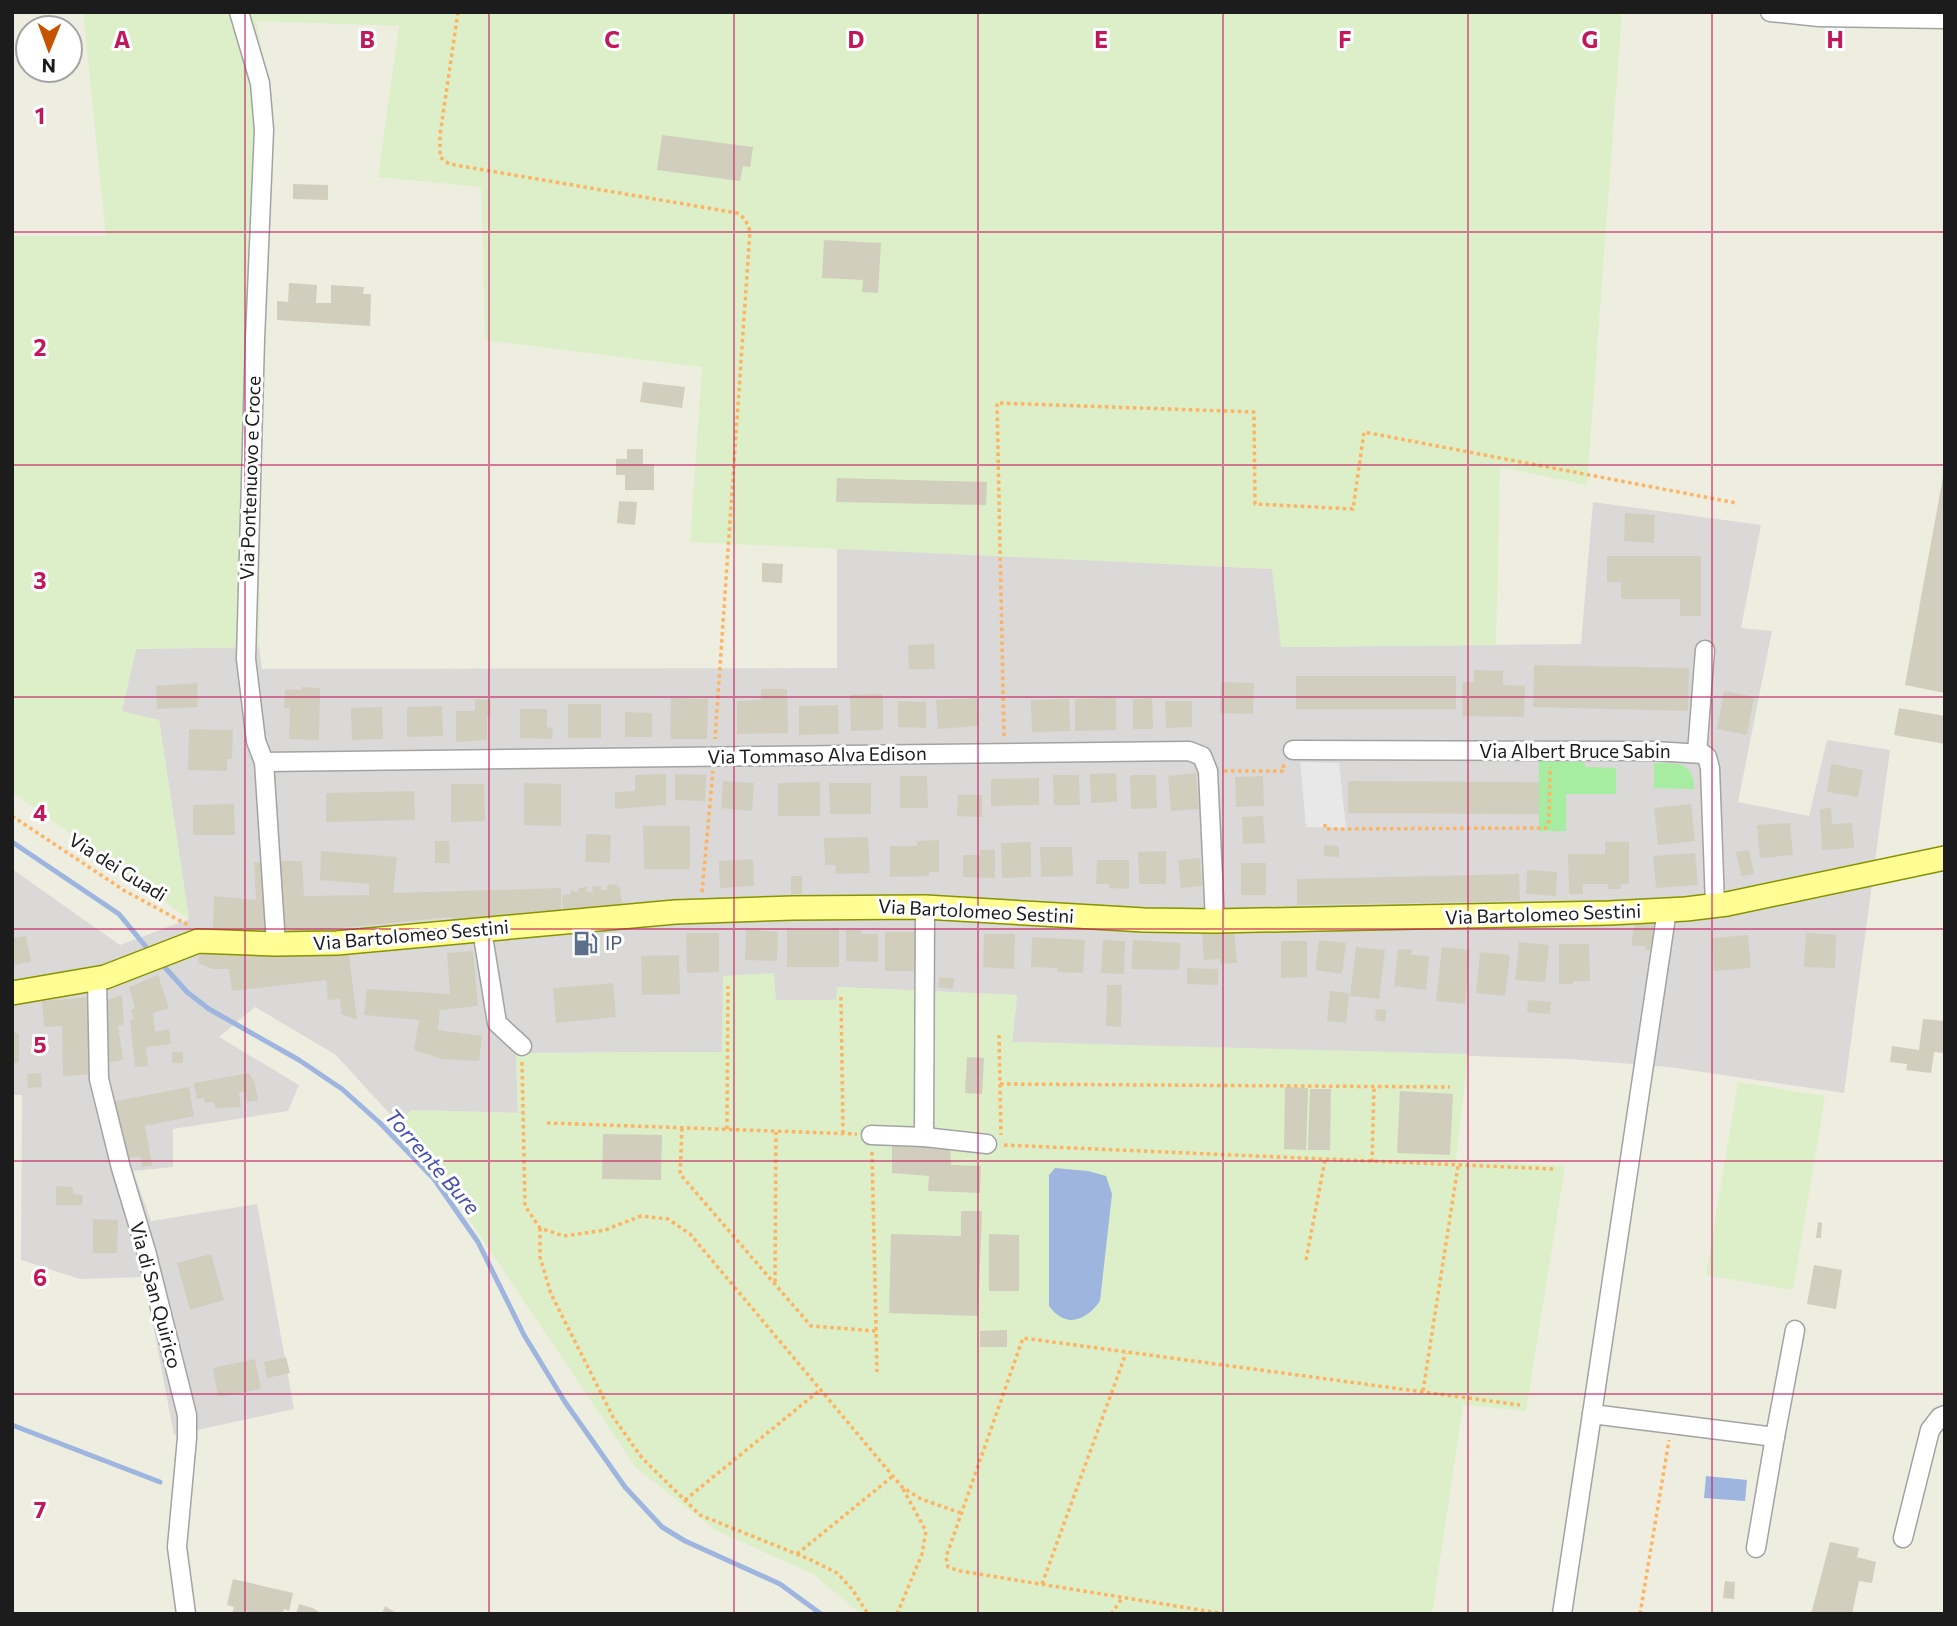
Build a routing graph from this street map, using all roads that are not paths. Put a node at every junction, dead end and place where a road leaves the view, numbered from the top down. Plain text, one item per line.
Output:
1 (239, 12) edge
2 (1770, 12) edge
3 (1945, 19) edge
4 (1705, 650) dead end
5 (1293, 750) road end
6 (1697, 753) junction
7 (264, 762) junction
8 (1945, 858) edge
9 (1715, 905) junction
10 (925, 907) junction
11 (1667, 910) junction
12 (1215, 921) junction
13 (482, 930) junction
14 (276, 944) junction
15 (97, 979) junction
16 (12, 993) edge
17 (522, 1046) road end
18 (871, 1135) road end
19 (924, 1137) junction
20 (987, 1144) dead end
21 (1795, 1329) dead end
22 (1592, 1414) junction
23 (1945, 1415) edge
24 (1775, 1437) junction
25 (1903, 1538) dead end
26 (1756, 1548) dead end
27 (186, 1614) edge
28 (1562, 1614) edge

1 - 7 street, Via Pontenuovo e Croce
2 - 3 street
4 - 6 street
5 - 6 street, Via Albert Bruce Sabin
6 - 9 street, Via Albert Bruce Sabin
7 - 12 street, Via Tommaso Alva Edison
7 - 14 street, Via Pontenuovo e Croce
8 - 9 main road, Via Bartolomeo Sestini
9 - 11 main road, Via Bartolomeo Sestini
10 - 12 main road, Via Bartolomeo Sestini
10 - 13 main road, Via Bartolomeo Sestini
10 - 19 street
11 - 12 main road, Via Bartolomeo Sestini
11 - 22 street
13 - 14 main road, Via Bartolomeo Sestini
13 - 17 street
14 - 15 main road, Via Bartolomeo Sestini
15 - 16 main road, Via Bartolomeo Sestini
15 - 27 street, Via di San Quirico
18 - 19 street
19 - 20 street
21 - 24 street
22 - 24 street
22 - 28 street
23 - 25 street
24 - 26 street

